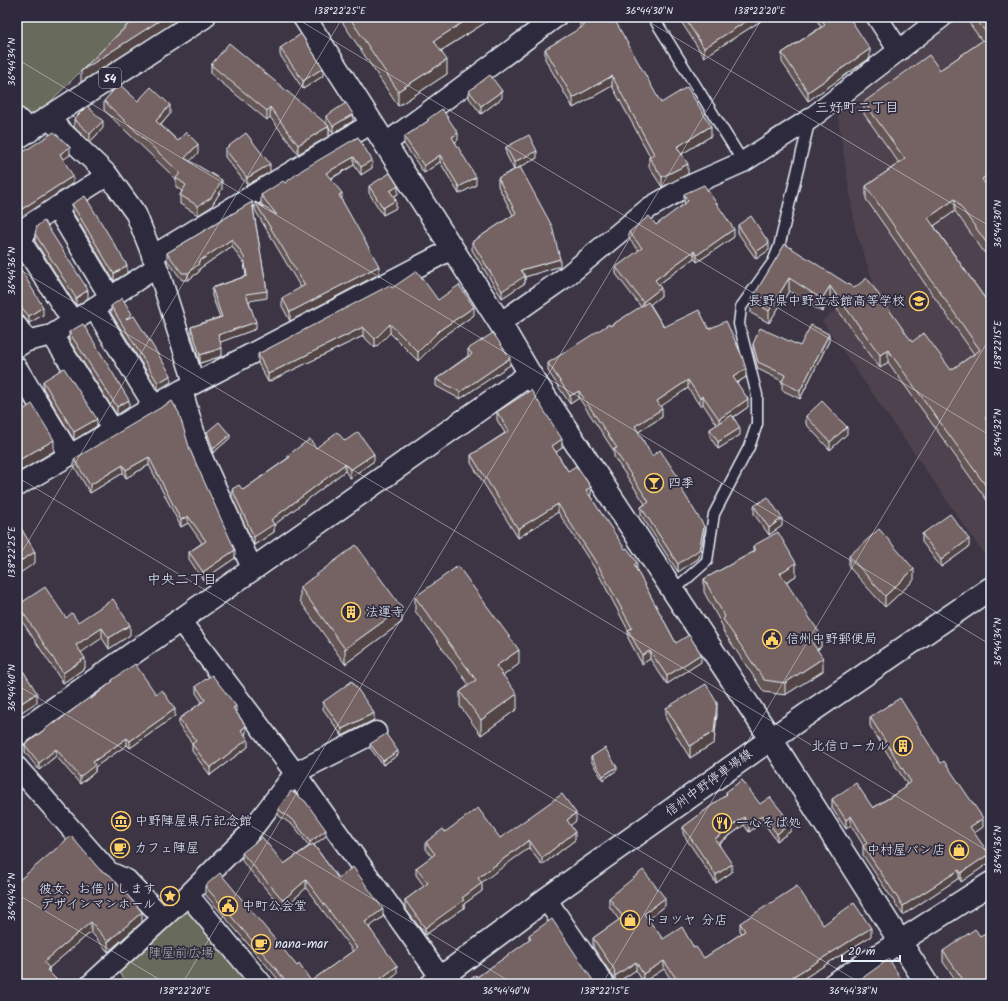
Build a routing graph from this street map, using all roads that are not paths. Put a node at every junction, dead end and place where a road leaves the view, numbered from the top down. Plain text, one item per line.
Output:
1 (204, 17) edge
2 (304, 17) edge
3 (556, 17) edge
4 (654, 17) edge
5 (877, 17) edge
6 (942, 17) edge
7 (899, 52) junction
8 (48, 118) junction
9 (810, 119) junction
10 (372, 123) junction
11 (21, 129) edge
12 (386, 144) junction
13 (743, 162) junction
14 (108, 175) junction
15 (56, 207) junction
16 (20, 245) edge
17 (452, 249) junction
18 (154, 262) junction
19 (110, 297) junction
20 (94, 308) junction
21 (73, 322) junction
22 (500, 323) junction
23 (52, 335) junction
24 (20, 338) edge
25 (17, 368) edge
26 (530, 374) junction
27 (188, 387) junction
28 (154, 406) junction
29 (113, 430) junction
30 (70, 455) junction
31 (17, 486) edge
32 (252, 568) junction
33 (991, 588) edge
34 (673, 591) junction
35 (179, 619) junction
36 (376, 732) dead end
37 (17, 735) edge
38 (771, 739) junction
39 (17, 767) edge
40 (295, 773) junction
41 (991, 883) edge
42 (188, 895) junction
43 (546, 899) junction
44 (162, 917) junction
45 (901, 942) junction
46 (436, 981) edge
47 (91, 984) edge
48 (262, 984) edge
49 (604, 984) edge
50 (834, 984) edge
51 (928, 984) edge

1 - 8 street, 54
2 - 10 street
3 - 12 street
4 - 13 lane
5 - 7 street
6 - 7 street
7 - 9 street
8 - 11 street, 54
8 - 14 street
9 - 13 street
9 - 34 lane
10 - 12 street
10 - 18 street
12 - 17 street
13 - 22 street
14 - 15 street
14 - 18 street
15 - 16 street
15 - 19 street
16 - 21 street
17 - 22 street
17 - 27 street
18 - 19 street
18 - 27 street
19 - 20 street
20 - 21 street
20 - 28 street
21 - 23 street
22 - 26 street
23 - 24 street
23 - 29 street
25 - 30 street
26 - 32 street
26 - 34 street
27 - 28 street
27 - 32 street
28 - 29 street
29 - 30 street
30 - 31 street
32 - 35 street
33 - 38 street, 信州中野停車場線
34 - 38 street
35 - 37 street
35 - 40 street
36 - 40 street
38 - 43 street, 信州中野停車場線
38 - 45 street
39 - 44 street
40 - 42 street
40 - 46 street
41 - 45 street
42 - 44 street
42 - 48 street
43 - 46 street, 信州中野停車場線
43 - 49 street
44 - 47 street
45 - 50 street
45 - 51 street

